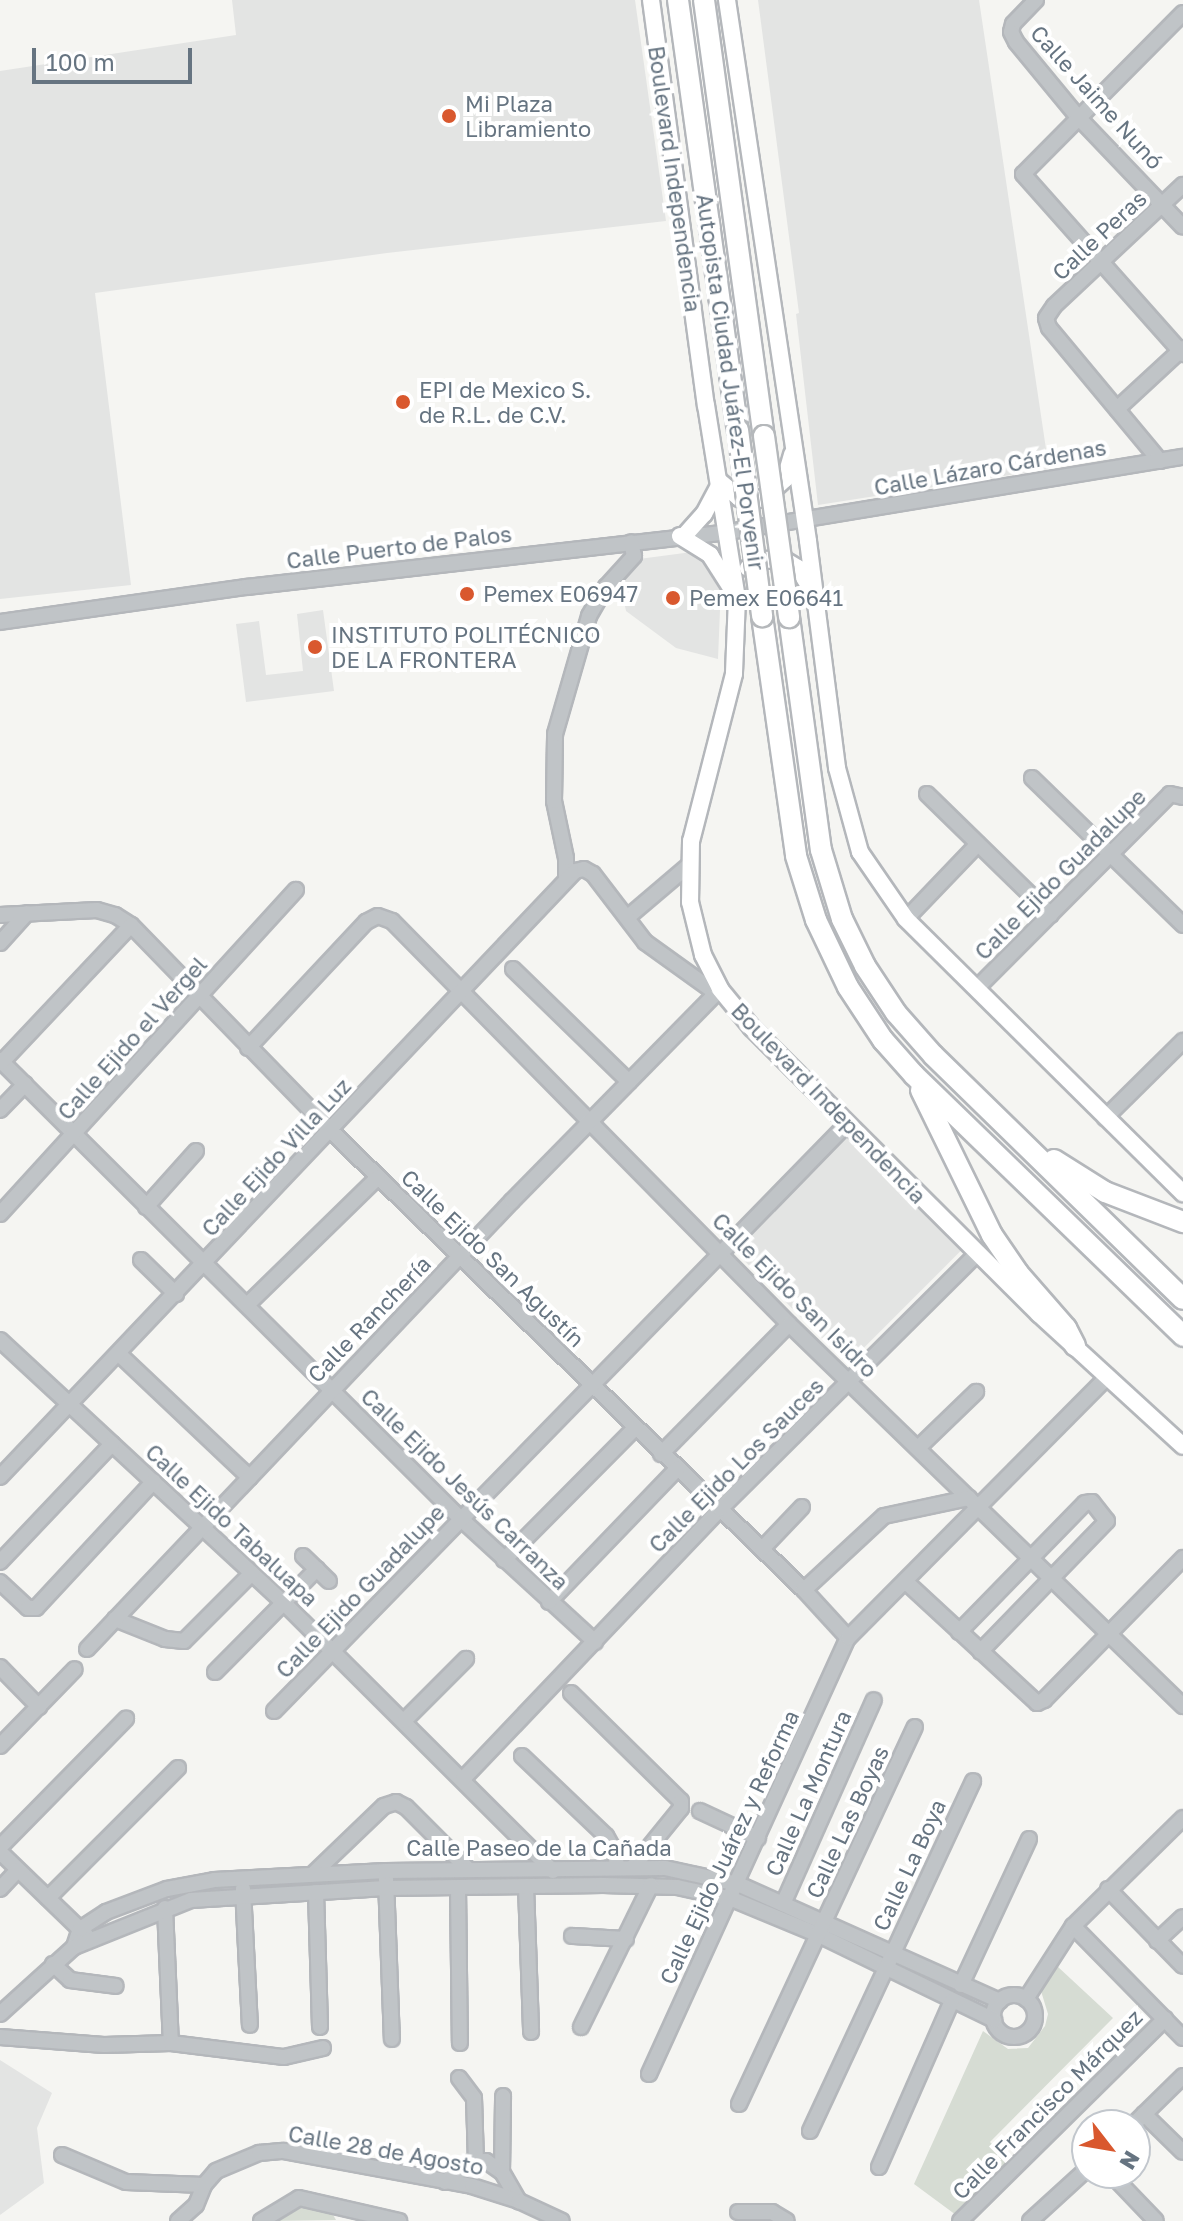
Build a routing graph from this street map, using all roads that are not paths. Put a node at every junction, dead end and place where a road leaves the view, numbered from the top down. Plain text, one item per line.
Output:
1 (651, 0) edge
2 (678, 0) edge
3 (704, 0) edge
4 (727, 0) edge
5 (1036, 0) edge
6 (1183, 13) edge
7 (1077, 116) junction
8 (1183, 185) edge
9 (1163, 204) junction
10 (1183, 227) edge
11 (1101, 265) junction
12 (1182, 351) edge
13 (1117, 409) junction
14 (794, 446) junction
15 (1183, 457) edge
16 (1160, 461) junction
17 (720, 482) junction
18 (804, 520) junction
19 (728, 532) junction
20 (682, 536) junction
21 (631, 542) junction
22 (736, 591) junction
23 (814, 596) junction
24 (0, 622) edge
25 (1032, 778) dead end
26 (927, 794) dead end
27 (1180, 795) edge
28 (978, 844) junction
29 (1112, 854) junction
30 (689, 865) junction
31 (566, 879) junction
32 (296, 890) dead end
33 (27, 913) junction
34 (0, 915) edge
35 (1051, 915) junction
36 (628, 917) junction
37 (906, 919) junction
38 (131, 925) junction
39 (1183, 925) edge
40 (0, 943) edge
41 (513, 969) dead end
42 (976, 989) junction
43 (718, 991) junction
44 (461, 993) junction
45 (198, 997) junction
46 (1183, 1041) edge
47 (248, 1048) junction
48 (1, 1061) edge
49 (914, 1075) junction
50 (629, 1082) junction
51 (25, 1084) junction
52 (0, 1110) edge
53 (1105, 1118) junction
54 (590, 1121) junction
55 (847, 1124) junction
56 (1006, 1126) junction
57 (331, 1131) junction
58 (74, 1134) junction
59 (196, 1151) dead end
60 (378, 1177) junction
61 (1183, 1193) edge
62 (146, 1207) junction
63 (0, 1214) edge
64 (1183, 1222) edge
65 (721, 1253) junction
66 (978, 1253) junction
67 (461, 1254) junction
68 (141, 1260) dead end
69 (205, 1263) junction
70 (176, 1294) junction
71 (1183, 1299) edge
72 (247, 1305) junction
73 (789, 1324) junction
74 (1183, 1336) edge
75 (0, 1340) edge
76 (1075, 1346) junction
77 (119, 1354) junction
78 (1108, 1376) junction
79 (849, 1382) junction
80 (591, 1386) junction
81 (331, 1391) junction
82 (976, 1392) dead end
83 (68, 1404) junction
84 (635, 1428) junction
85 (112, 1444) junction
86 (1183, 1446) edge
87 (918, 1448) junction
88 (661, 1454) junction
89 (677, 1469) junction
90 (0, 1477) edge
91 (250, 1478) junction
92 (154, 1481) junction
93 (973, 1502) junction
94 (802, 1507) dead end
95 (720, 1509) junction
96 (461, 1519) junction
97 (200, 1526) junction
98 (762, 1549) junction
99 (303, 1556) dead end
100 (1031, 1558) junction
101 (1183, 1558) edge
102 (504, 1560) junction
103 (0, 1562) edge
104 (317, 1569) junction
105 (252, 1573) junction
106 (1052, 1579) junction
107 (329, 1581) dead end
108 (905, 1581) junction
109 (0, 1582) edge
110 (804, 1590) junction
111 (283, 1602) junction
112 (549, 1602) junction
113 (115, 1619) junction
114 (959, 1632) junction
115 (1109, 1634) junction
116 (848, 1638) junction
117 (595, 1642) junction
118 (87, 1649) dead end
119 (333, 1651) junction
120 (980, 1652) junction
121 (466, 1659) dead end
122 (0, 1667) edge
123 (75, 1669) dead end
124 (215, 1672) dead end
125 (571, 1693) dead end
126 (874, 1700) dead end
127 (1183, 1706) edge
128 (39, 1707) junction
129 (274, 1711) dead end
130 (126, 1719) dead end
131 (404, 1721) junction
132 (915, 1727) dead end
133 (0, 1746) edge
134 (522, 1756) dead end
135 (178, 1768) dead end
136 (463, 1779) junction
137 (973, 1781) dead end
138 (700, 1811) dead end
139 (1183, 1818) edge
140 (758, 1838) junction
141 (1029, 1839) dead end
142 (0, 1849) edge
143 (553, 1867) junction
144 (617, 1867) junction
145 (633, 1867) junction
146 (18, 1870) junction
147 (469, 1870) junction
148 (386, 1871) junction
149 (313, 1874) junction
150 (242, 1877) junction
151 (651, 1885) junction
152 (526, 1886) junction
153 (553, 1886) junction
154 (386, 1888) junction
155 (458, 1888) junction
156 (0, 1889) edge
157 (1108, 1889) junction
158 (316, 1892) junction
159 (735, 1892) junction
160 (244, 1896) junction
161 (48, 1898) junction
162 (783, 1904) junction
163 (165, 1908) junction
164 (1183, 1917) edge
165 (1073, 1926) junction
166 (80, 1929) junction
167 (822, 1929) junction
168 (572, 1936) dead end
169 (626, 1939) junction
170 (1157, 1941) junction
171 (93, 1942) junction
172 (74, 1947) junction
173 (892, 1953) junction
174 (53, 1964) junction
175 (1183, 1966) edge
176 (886, 1969) junction
177 (961, 1985) junction
178 (116, 1986) dead end
179 (1026, 1999) junction
180 (952, 2001) junction
181 (1000, 2001) junction
182 (0, 2014) edge
183 (1165, 2019) junction
184 (994, 2020) junction
185 (250, 2025) dead end
186 (320, 2027) dead end
187 (581, 2027) dead end
188 (531, 2032) dead end
189 (0, 2037) edge
190 (1183, 2038) edge
191 (392, 2039) dead end
192 (171, 2043) junction
193 (460, 2043) dead end
194 (323, 2048) dead end
195 (649, 2074) dead end
196 (1183, 2076) edge
197 (459, 2078) dead end
198 (503, 2096) dead end
199 (739, 2104) dead end
200 (1149, 2109) edge
201 (1151, 2121) edge
202 (810, 2131) dead end
203 (1183, 2152) edge
204 (62, 2155) dead end
205 (476, 2161) junction
206 (879, 2167) dead end
207 (502, 2172) junction
208 (445, 2182) junction
209 (1071, 2184) edge
210 (204, 2185) junction
211 (1123, 2189) edge
212 (519, 2201) junction
213 (738, 2212) dead end
214 (352, 2216) edge
215 (1146, 2217) edge
216 (178, 2221) edge
217 (261, 2221) edge
218 (399, 2221) edge
219 (562, 2221) edge
220 (787, 2221) edge
221 (960, 2221) edge
222 (1030, 2221) edge

1 - 17 main road, Boulevard Independencia
2 - 49 highway, Autopista Ciudad Juárez-El Porvenir, bridge
3 - 56 highway, bridge
4 - 14 main road
5 - 7 street, Calle Jaime Nunó
6 - 7 street
7 - 9 street, Calle Jaime Nunó
7 - 11 street
8 - 9 street, Calle Peras
9 - 10 street, Calle Jaime Nunó
9 - 11 street, Calle Peras
11 - 12 street
11 - 13 street, Calle Peras
12 - 13 street
13 - 16 street
14 - 17 main road
14 - 18 main road
15 - 16 street, Calle Lázaro Cárdenas
16 - 18 street, Calle Lázaro Cárdenas
17 - 19 main road, Boulevard Independencia
17 - 20 main road
18 - 19 street, Calle Puerto de Palos
18 - 23 main road
19 - 20 street, Calle Puerto de Palos
19 - 22 main road, Boulevard Independencia
20 - 21 street, Calle Puerto de Palos
20 - 22 main road
21 - 24 street, Calle Puerto de Palos
21 - 31 street
22 - 23 main road
22 - 30 main road, Boulevard Independencia
23 - 37 main road
25 - 29 street
26 - 28 street
27 - 29 street, Calle Ejido Guadalupe
28 - 35 street
28 - 37 street
29 - 35 street, Calle Ejido Guadalupe
29 - 39 street
30 - 36 street
30 - 43 main road, Boulevard Independencia
31 - 36 street, Calle Ejido Villa Luz
31 - 44 street, Calle Ejido Villa Luz
32 - 45 street, Calle Ejido el Vergel
33 - 34 street
33 - 38 street, Calle Ejido San Agustín
33 - 40 street
35 - 42 street, Calle Ejido Guadalupe
36 - 43 street
37 - 42 main road
38 - 45 street, Calle Ejido San Agustín
38 - 48 street
41 - 50 street
42 - 53 main road
43 - 50 street, Calle Ranchería
43 - 55 main road, Boulevard Independencia
44 - 47 street, Calle Ejido San Isidro
44 - 54 street, Calle Ejido San Isidro
44 - 57 street, Calle Ejido Villa Luz
45 - 47 street, Calle Ejido San Agustín
45 - 58 street, Calle Ejido el Vergel
46 - 53 street
47 - 57 street, Calle Ejido San Agustín
48 - 51 street, Calle Ejido Jesús Carranza
49 - 74 highway, Autopista Ciudad Juárez-El Porvenir
49 - 76 highway
50 - 54 street, Calle Ranchería
51 - 52 street
51 - 58 street, Calle Ejido Jesús Carranza
53 - 61 main road
54 - 65 street, Calle Ejido San Isidro
54 - 67 street, Calle Ranchería
55 - 65 street, Calle Ejido Guadalupe
55 - 66 main road, Boulevard Independencia
56 - 64 highway
56 - 71 highway
57 - 60 street, Calle Ejido San Agustín
57 - 69 street, Calle Ejido Villa Luz
58 - 62 street, Calle Ejido Jesús Carranza
58 - 63 street, Calle Ejido el Vergel
59 - 62 street
60 - 67 street, Calle Ejido San Agustín
60 - 72 street
62 - 69 street, Calle Ejido Jesús Carranza
65 - 73 street, Calle Ejido San Isidro
65 - 80 street, Calle Ejido Guadalupe
66 - 76 main road, Boulevard Independencia
66 - 79 street, Calle Ejido Los Sauces
67 - 80 street, Calle Ejido San Agustín
67 - 81 street, Calle Ranchería
68 - 70 street
69 - 70 street, Calle Ejido Villa Luz
69 - 72 street, Calle Ejido Jesús Carranza
70 - 77 street, Calle Ejido Villa Luz
72 - 81 street, Calle Ejido Jesús Carranza
73 - 79 street, Calle Ejido San Isidro
73 - 88 street
75 - 83 street, Calle Ejido Tabaluapa
76 - 78 main road, Boulevard Independencia
77 - 83 street, Calle Ejido Villa Luz
77 - 91 street
78 - 86 main road, Boulevard Independencia
78 - 93 street
79 - 87 street, Calle Ejido San Isidro
79 - 95 street, Calle Ejido Los Sauces
80 - 84 street, Calle Ejido San Agustín
80 - 96 street, Calle Ejido Guadalupe
81 - 91 street, Calle Ranchería
81 - 96 street, Calle Ejido Jesús Carranza
82 - 87 street
83 - 85 street, Calle Ejido Tabaluapa
83 - 90 street, Calle Ejido Villa Luz
84 - 88 street, Calle Ejido San Agustín
84 - 102 street
85 - 92 street, Calle Ejido Tabaluapa
85 - 103 street
87 - 93 street, Calle Ejido San Isidro
88 - 89 street, Calle Ejido San Agustín
89 - 95 street, Calle Ejido San Agustín
89 - 112 street
91 - 97 street, Calle Ranchería
92 - 97 street, Calle Ejido Tabaluapa
92 - 109 street
93 - 100 street, Calle Ejido San Isidro
93 - 108 street
93 - 110 street
94 - 98 street
95 - 98 street, Calle Ejido San Agustín
95 - 117 street, Calle Ejido Los Sauces
96 - 102 street, Calle Ejido Jesús Carranza
96 - 119 street, Calle Ejido Guadalupe
97 - 105 street, Calle Ejido Tabaluapa
97 - 113 street, Calle Ranchería
98 - 110 street, Calle Ejido San Agustín
99 - 104 street
100 - 106 street, Calle Ejido San Isidro
100 - 106 street
100 - 114 street
101 - 115 street
102 - 112 street, Calle Ejido Jesús Carranza
104 - 107 street
104 - 111 street
105 - 111 street, Calle Ejido Tabaluapa
105 - 113 street
106 - 115 street, Calle Ejido San Isidro
106 - 120 street
108 - 114 street
108 - 116 street
110 - 116 street, Calle Ejido San Agustín
111 - 119 street, Calle Ejido Tabaluapa
111 - 124 street
112 - 117 street, Calle Ejido Jesús Carranza
113 - 118 street, Calle Ranchería
114 - 120 street
115 - 120 street
115 - 127 street, Calle Ejido San Isidro
116 - 140 street, Calle Ejido Juárez y Reforma
117 - 136 street, Calle Ejido Los Sauces
119 - 129 street, Calle Ejido Guadalupe
119 - 131 street, Calle Ejido Tabaluapa
121 - 131 street
122 - 128 street
123 - 128 street
125 - 145 street
126 - 162 street, Calle La Montura
128 - 133 street
130 - 142 street
131 - 136 street, Calle Ejido Tabaluapa
132 - 167 street, Calle Las Boyas
134 - 144 street
135 - 161 street
136 - 143 street, Calle Ejido Tabaluapa
137 - 173 street, Calle La Boya
138 - 140 street
139 - 157 street
140 - 159 street, Calle Ejido Juárez y Reforma
141 - 177 street
142 - 146 street
143 - 144 street, Calle Paseo de la Cañada
143 - 147 street, Calle Paseo de la Cañada
143 - 153 street
144 - 145 street, Calle Paseo de la Cañada
145 - 159 street, Calle Paseo de la Cañada
146 - 156 street
146 - 161 street
147 - 148 street, Calle Paseo de la Cañada
147 - 149 street
148 - 149 street, Calle Paseo de la Cañada
148 - 154 street
149 - 150 street, Calle Paseo de la Cañada
150 - 160 street
150 - 166 street, Calle Paseo de la Cañada
151 - 153 street, Calle Paseo de la Cañada
151 - 159 street, Calle Paseo de la Cañada
151 - 169 street
152 - 153 street, Calle Paseo de la Cañada
152 - 155 street, Calle Paseo de la Cañada
152 - 188 street
154 - 155 street, Calle Paseo de la Cañada
154 - 158 street, Calle Paseo de la Cañada
154 - 191 street
155 - 193 street
157 - 165 street
157 - 170 street
158 - 160 street, Calle Paseo de la Cañada
158 - 186 street
159 - 162 street, Calle Paseo de la Cañada
159 - 167 street, Calle Paseo de la Cañada
159 - 195 street, Calle Ejido Juárez y Reforma
160 - 163 street, Calle Paseo de la Cañada
160 - 185 street
161 - 166 street
162 - 167 street, Calle Paseo de la Cañada
163 - 171 street, Calle Paseo de la Cañada
163 - 192 street
164 - 170 street
165 - 179 street
165 - 183 street, Calle Francisco Márquez
166 - 171 street
166 - 172 street
167 - 173 street, Calle Paseo de la Cañada
167 - 176 street
167 - 199 street, Calle Las Boyas
168 - 169 street
169 - 187 street
170 - 175 street
171 - 172 street, Calle Paseo de la Cañada
172 - 174 street, Calle Paseo de la Cañada
173 - 176 street, Calle La Boya
173 - 177 street, Calle Paseo de la Cañada
174 - 178 street
174 - 182 street, Calle Paseo de la Cañada
176 - 180 street
176 - 202 street, Calle La Boya
177 - 181 street, Calle Paseo de la Cañada
179 - 181 street
179 - 184 street
180 - 184 street
180 - 206 street
181 - 184 street
183 - 190 street, Calle Francisco Márquez
183 - 221 street, Calle Francisco Márquez
189 - 192 street
192 - 194 street
196 - 200 street
197 - 205 street
198 - 207 street
201 - 203 street
204 - 210 street
205 - 207 street
205 - 208 street
207 - 212 street
208 - 210 street, Calle 28 de Agosto
208 - 212 street, Calle 28 de Agosto
209 - 222 street
210 - 216 street, Calle 28 de Agosto
211 - 215 street
212 - 219 street, Calle 28 de Agosto
213 - 220 street
214 - 217 street
214 - 218 street

